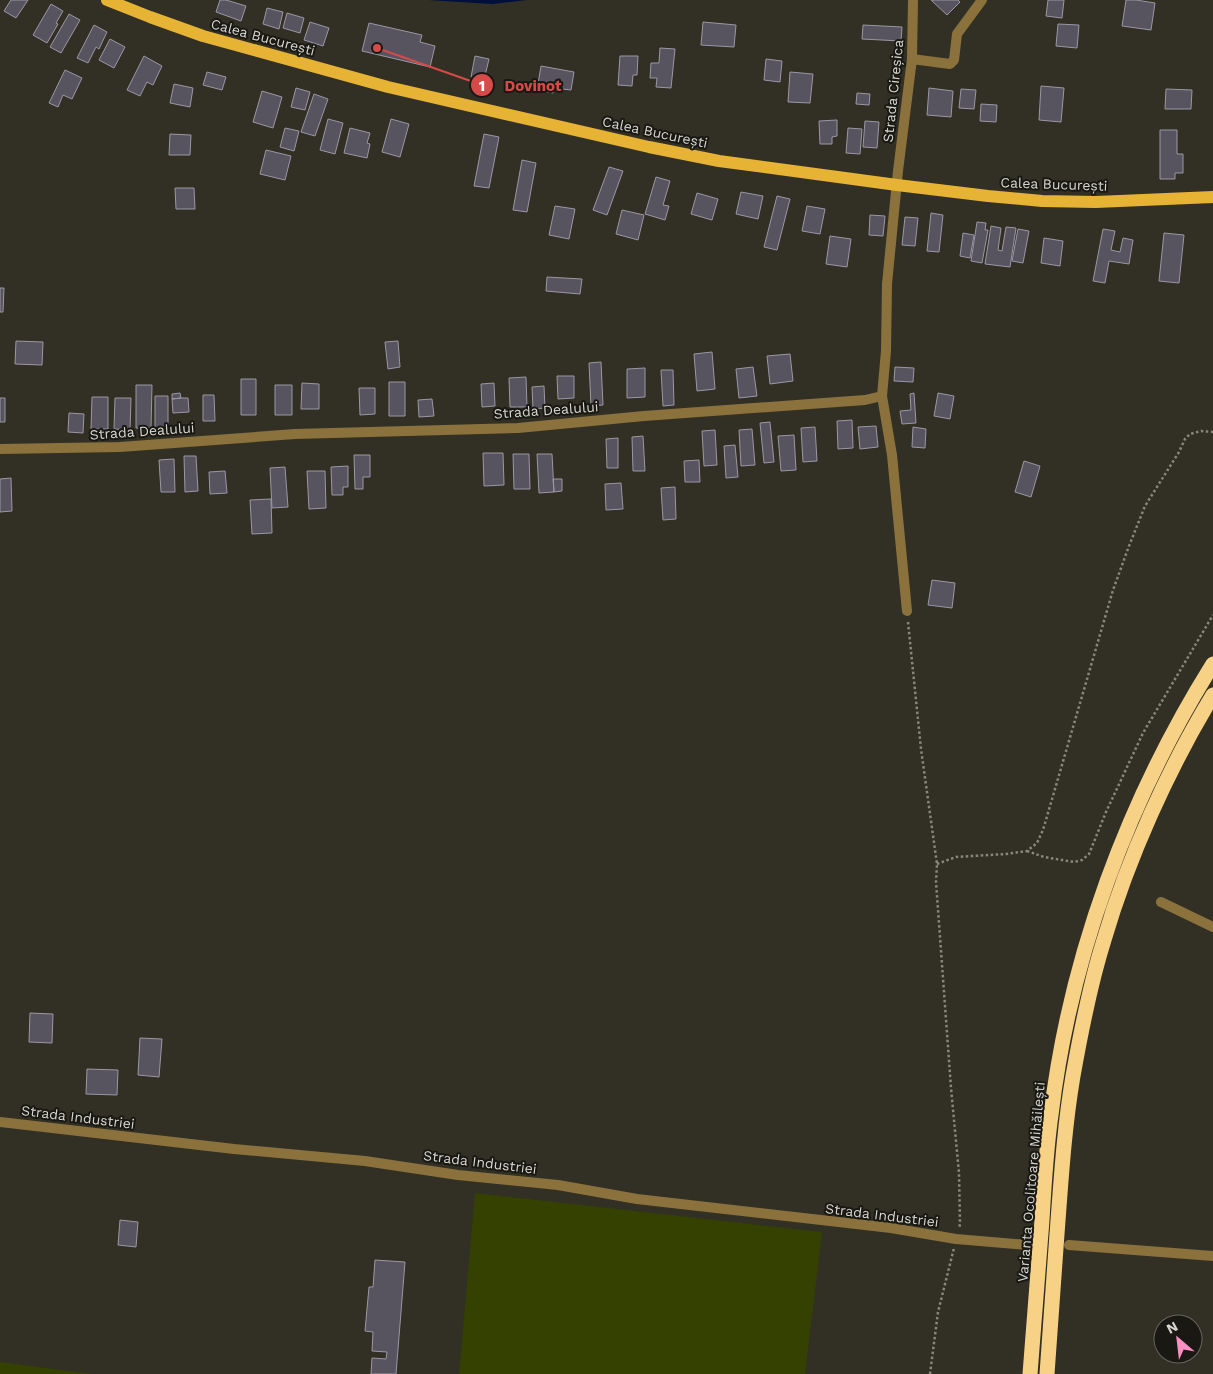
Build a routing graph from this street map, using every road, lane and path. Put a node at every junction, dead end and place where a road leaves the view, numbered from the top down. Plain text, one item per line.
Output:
1 (107, 0) edge
2 (914, 0) edge
3 (982, 0) edge
4 (912, 59) junction
5 (897, 185) junction
6 (1213, 196) edge
7 (882, 396) junction
8 (1213, 432) edge
9 (0, 449) edge
10 (907, 610) joint
11 (1213, 615) edge
12 (1213, 664) edge
13 (1213, 695) edge
14 (1027, 851) junction
15 (937, 864) junction
16 (1161, 902) dead end
17 (1213, 927) edge
18 (0, 1122) edge
19 (956, 1239) junction
20 (1028, 1245) dead end
21 (1068, 1245) dead end
22 (1213, 1256) edge
23 (930, 1374) edge
24 (1030, 1374) edge
25 (1047, 1374) edge

1 - 5 main road, Calea București
2 - 4 street, Strada Cireșica
3 - 4 street
4 - 5 street, Strada Cireșica
5 - 6 main road, Calea București
5 - 7 street
7 - 9 street, Strada Dealului
7 - 10 street
8 - 14 path
10 - 15 path
11 - 14 path
12 - 24 highway, Varianta Ocolitoare Mihăilești
13 - 25 highway
14 - 15 path
15 - 19 path
16 - 17 street
18 - 19 street, Strada Industriei
19 - 20 street, Strada Industriei
19 - 23 path
21 - 22 street

